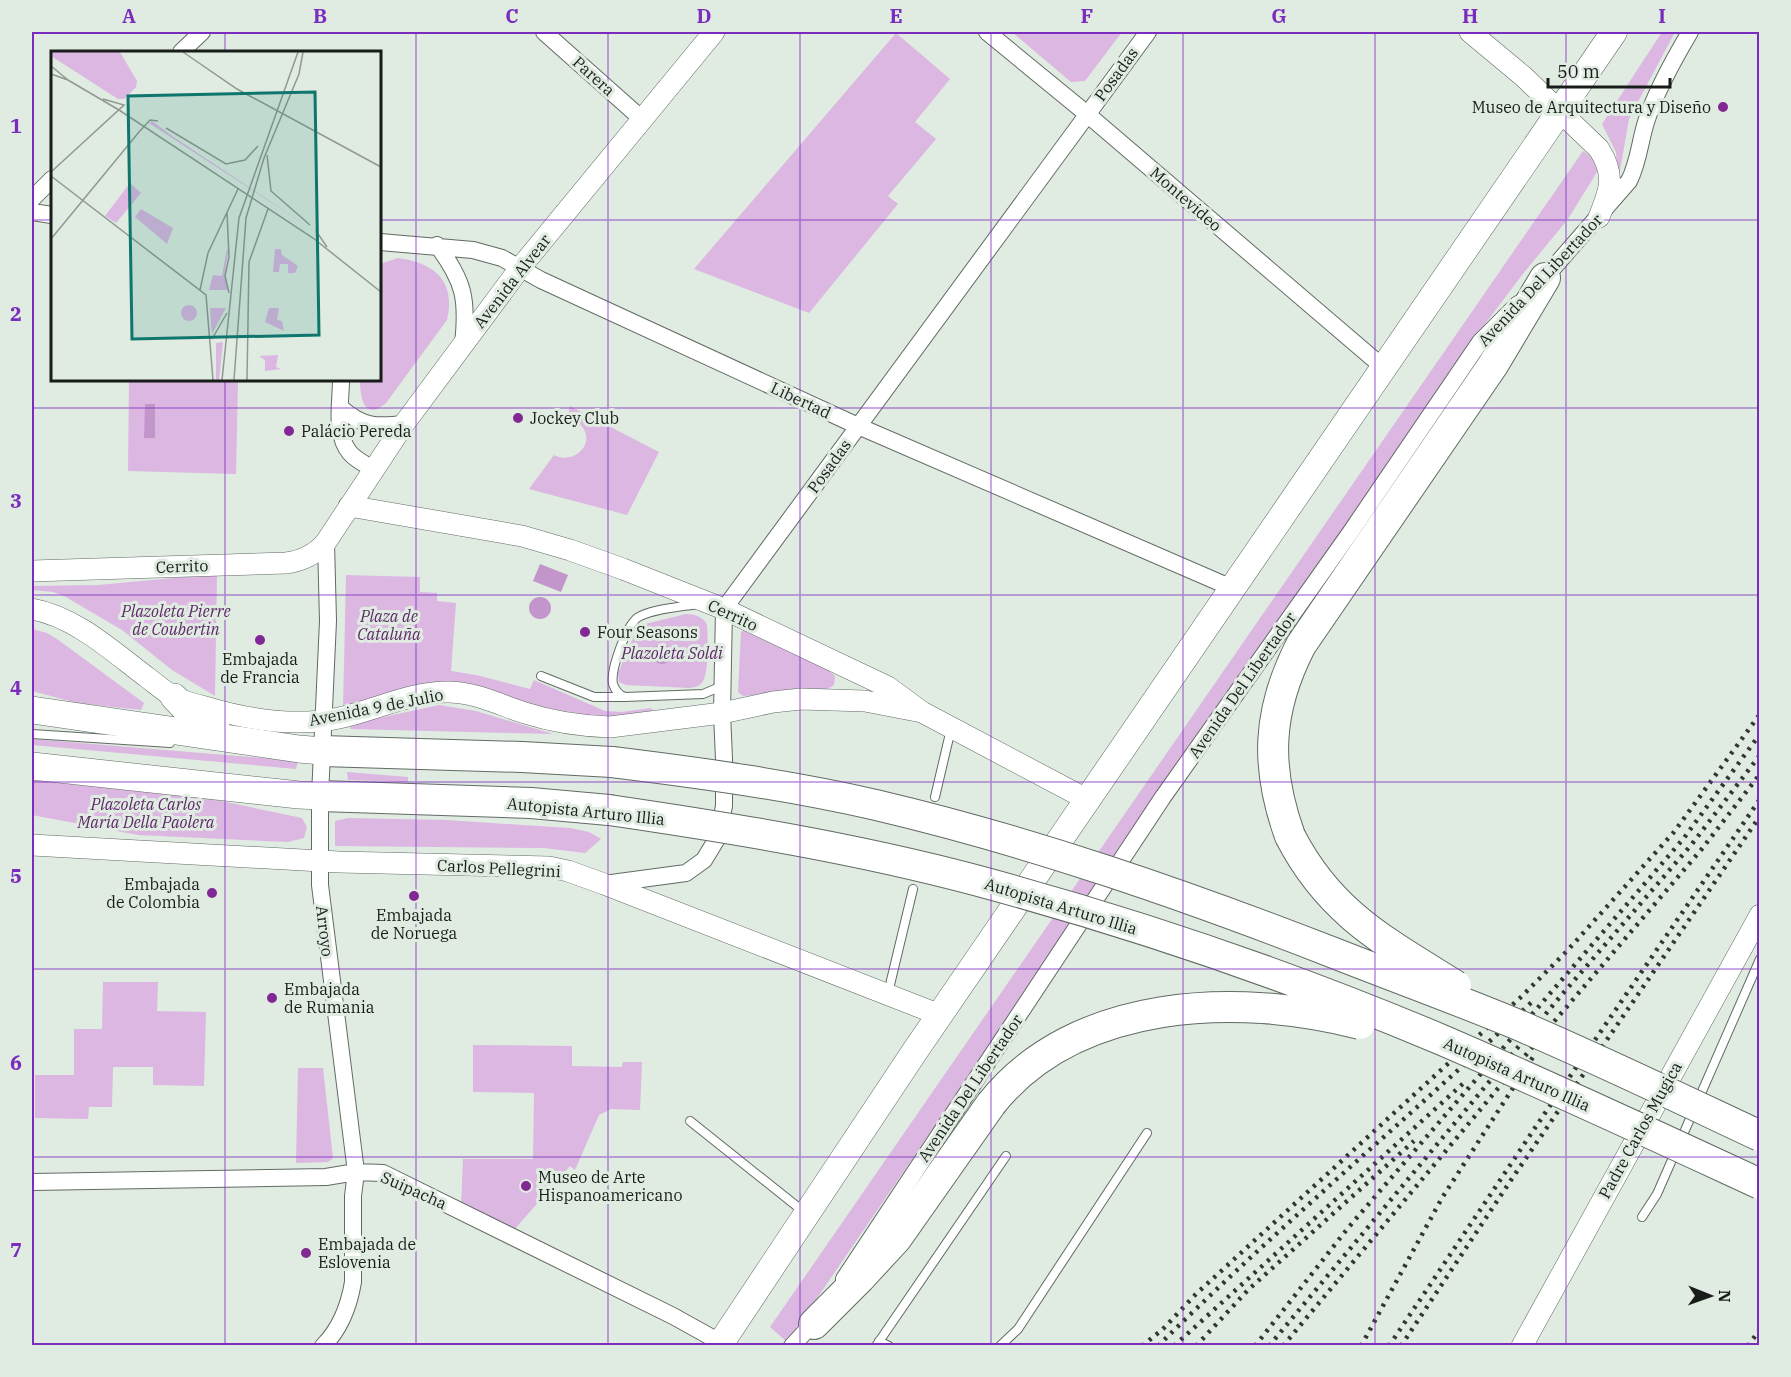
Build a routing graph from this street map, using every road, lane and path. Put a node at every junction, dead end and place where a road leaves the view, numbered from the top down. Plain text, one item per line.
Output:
1 (202, 32) edge
2 (544, 32) edge
3 (714, 32) edge
4 (987, 32) edge
5 (1148, 32) edge
6 (1470, 32) edge
7 (1614, 32) edge
8 (1690, 32) edge
9 (182, 51) edge
10 (1559, 110) junction
11 (1087, 114) junction
12 (643, 120) junction
13 (51, 179) edge
14 (32, 199) edge
15 (32, 212) edge
16 (51, 215) edge
17 (1599, 217) junction
18 (381, 242) edge
19 (436, 245) junction
20 (520, 268) junction
21 (1545, 278) junction
22 (463, 344) junction
23 (1384, 368) junction
24 (341, 381) edge
25 (341, 408) junction
26 (404, 424) junction
27 (858, 426) junction
28 (373, 469) junction
29 (349, 506) junction
30 (326, 542) junction
31 (32, 571) edge
32 (1232, 588) junction
33 (715, 605) junction
34 (32, 609) edge
35 (541, 676) dead end
36 (722, 686) junction
37 (174, 697) junction
38 (625, 698) junction
39 (32, 710) edge
40 (922, 712) junction
41 (722, 713) junction
42 (324, 720) junction
43 (951, 729) junction
44 (32, 734) edge
45 (227, 737) junction
46 (322, 751) junction
47 (32, 766) edge
48 (320, 796) junction
49 (935, 797) dead end
50 (1088, 800) junction
51 (32, 845) edge
52 (320, 861) junction
53 (604, 884) junction
54 (913, 889) dead end
55 (1760, 915) edge
56 (1760, 959) edge
57 (888, 994) junction
58 (940, 1015) junction
59 (1514, 1023) junction
60 (1498, 1066) junction
61 (690, 1121) dead end
62 (1148, 1133) dead end
63 (1760, 1137) edge
64 (1006, 1156) dead end
65 (356, 1172) junction
66 (32, 1182) edge
67 (1760, 1184) edge
68 (806, 1214) junction
69 (1642, 1217) dead end
70 (813, 1324) junction
71 (878, 1343) edge
72 (722, 1344) edge
73 (323, 1346) edge
74 (792, 1346) edge
75 (889, 1346) edge
76 (1000, 1346) edge
77 (1522, 1346) edge

1 - 9 street
2 - 12 street, Parera
3 - 12 street, Avenida Alvear
4 - 11 street, Montevideo
5 - 11 street, Posadas
6 - 10 street
7 - 10 main road
8 - 17 street, Avenida Del Libertador
10 - 17 street
10 - 23 main road
11 - 23 street, Montevideo
11 - 27 street, Posadas
12 - 20 street, Avenida Alvear
13 - 14 street
15 - 16 street
17 - 21 street, Avenida Del Libertador
18 - 19 street, Libertad
19 - 20 street, Libertad
19 - 22 street
20 - 22 street, Avenida Alvear
20 - 27 street, Libertad
21 - 59 highway, bridge
21 - 70 street, Avenida Del Libertador
22 - 26 street, Avenida Alvear
23 - 32 main road
24 - 25 street
25 - 26 street
25 - 28 street
26 - 28 street, Avenida Alvear
27 - 32 street, Libertad
27 - 33 street, Posadas
28 - 29 street, Avenida Alvear
29 - 30 street, Avenida Alvear
29 - 33 street, Cerrito
30 - 31 street, Cerrito
30 - 42 street, Arroyo
32 - 50 main road
33 - 36 street
33 - 38 lane
33 - 40 street, Cerrito
34 - 37 street, Avenida 9 de Julio
35 - 38 lane
36 - 38 lane
36 - 41 street
37 - 42 street, Avenida 9 de Julio
37 - 45 highway
39 - 45 highway, Avenida 9 de Julio
40 - 41 street, Avenida 9 de Julio
40 - 43 street, Cerrito
41 - 42 street, Avenida 9 de Julio
41 - 53 street
42 - 46 street, Arroyo
43 - 49 lane
43 - 50 street, Cerrito
44 - 45 lane
45 - 46 highway, Avenida 9 de Julio
46 - 48 street, Arroyo
46 - 59 highway, bridge
47 - 48 highway
48 - 52 street, Arroyo
48 - 60 highway, Autopista Arturo Illia, bridge
50 - 58 main road
51 - 52 street, Carlos Pellegrini
52 - 53 street, Carlos Pellegrini
52 - 65 street, Arroyo
53 - 57 street, Carlos Pellegrini
54 - 57 lane
55 - 77 street, Padre Carlos Mugica
56 - 69 lane
57 - 58 street, Carlos Pellegrini
58 - 68 main road
59 - 63 highway, bridge
60 - 67 highway, Autopista Arturo Illia, bridge
60 - 70 highway, bridge
61 - 68 lane
62 - 76 lane
64 - 71 lane
65 - 66 street, Suipacha
65 - 72 street, Suipacha
65 - 73 street, Arroyo
68 - 72 main road
70 - 74 street, Avenida Del Libertador
71 - 75 lane

